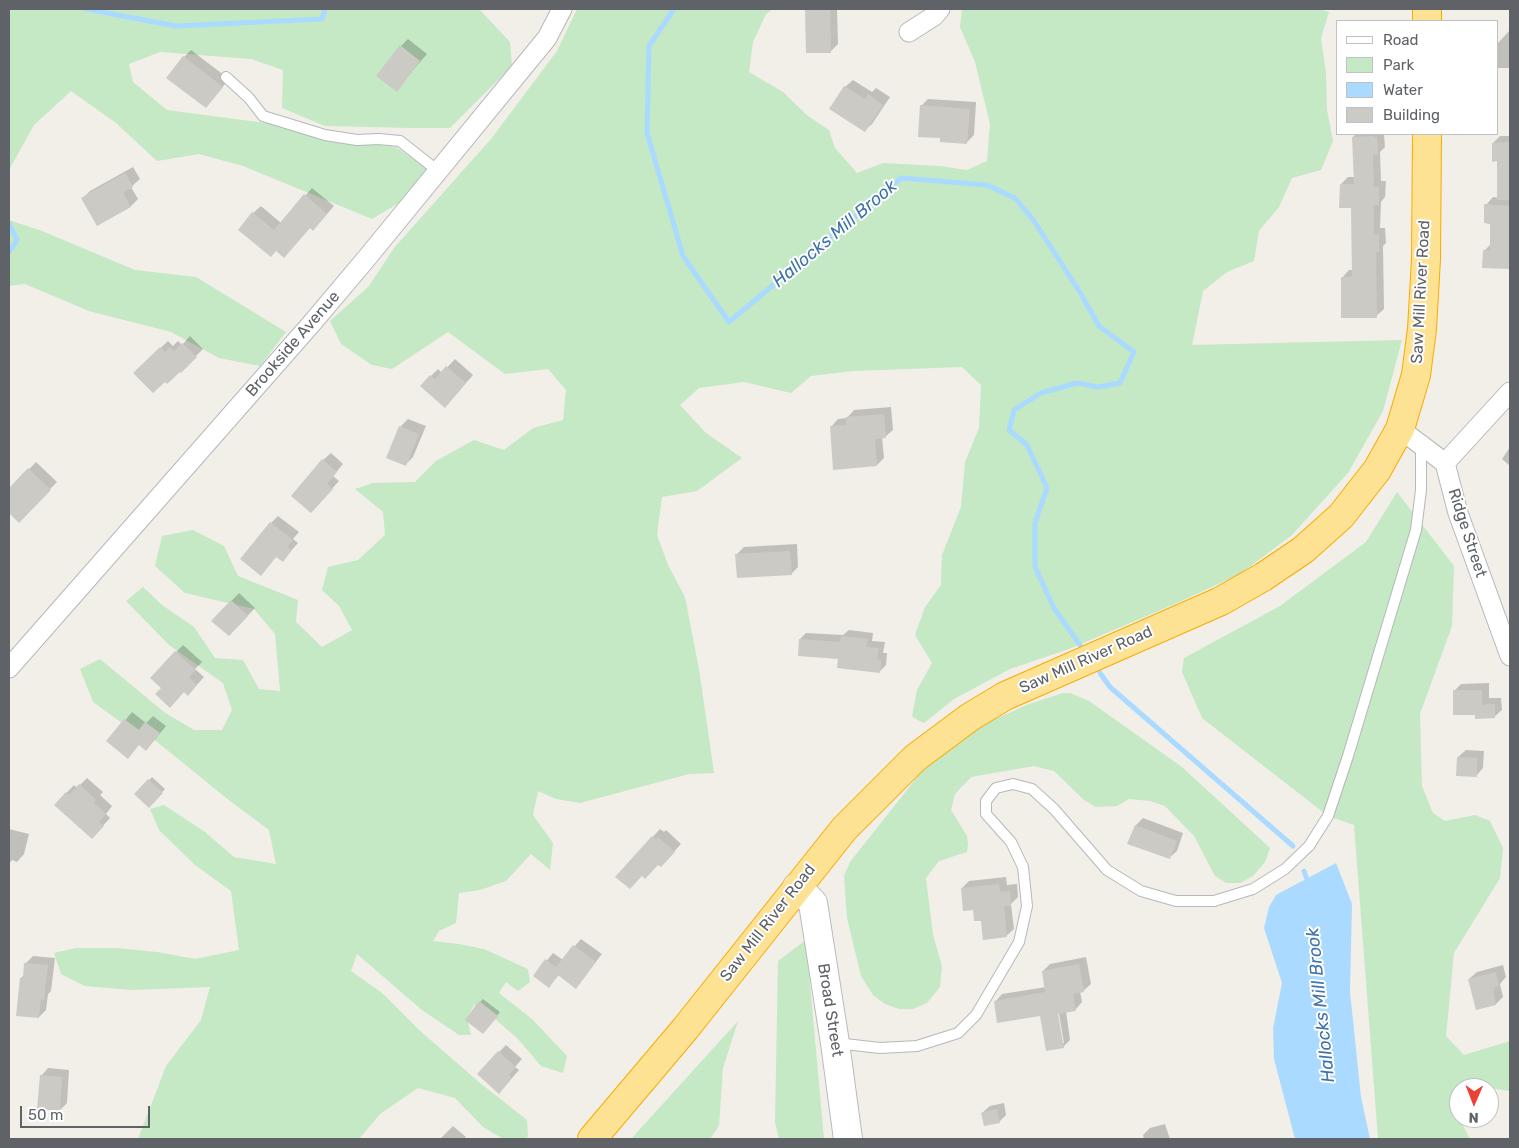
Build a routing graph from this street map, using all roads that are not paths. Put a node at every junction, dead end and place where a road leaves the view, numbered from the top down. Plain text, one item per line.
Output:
1 (562, 9) edge
2 (940, 9) edge
3 (910, 32) dead end
4 (226, 78) dead end
5 (1427, 135) edge
6 (438, 171) junction
7 (1510, 392) edge
8 (1410, 437) junction
9 (1445, 463) junction
10 (1510, 656) edge
11 (9, 668) edge
12 (797, 887) junction
13 (835, 1043) junction
14 (592, 1139) edge
15 (848, 1139) edge

1 - 6 street, Brookside Avenue
2 - 3 street
4 - 6 lane
5 - 8 highway, Saw Mill River Road
6 - 11 street, Brookside Avenue
7 - 9 street
8 - 9 street
8 - 12 highway, Saw Mill River Road
8 - 13 lane
9 - 10 street, Ridge Street
12 - 13 street, Broad Street
12 - 14 highway, Saw Mill River Road
13 - 15 street, Broad Street

